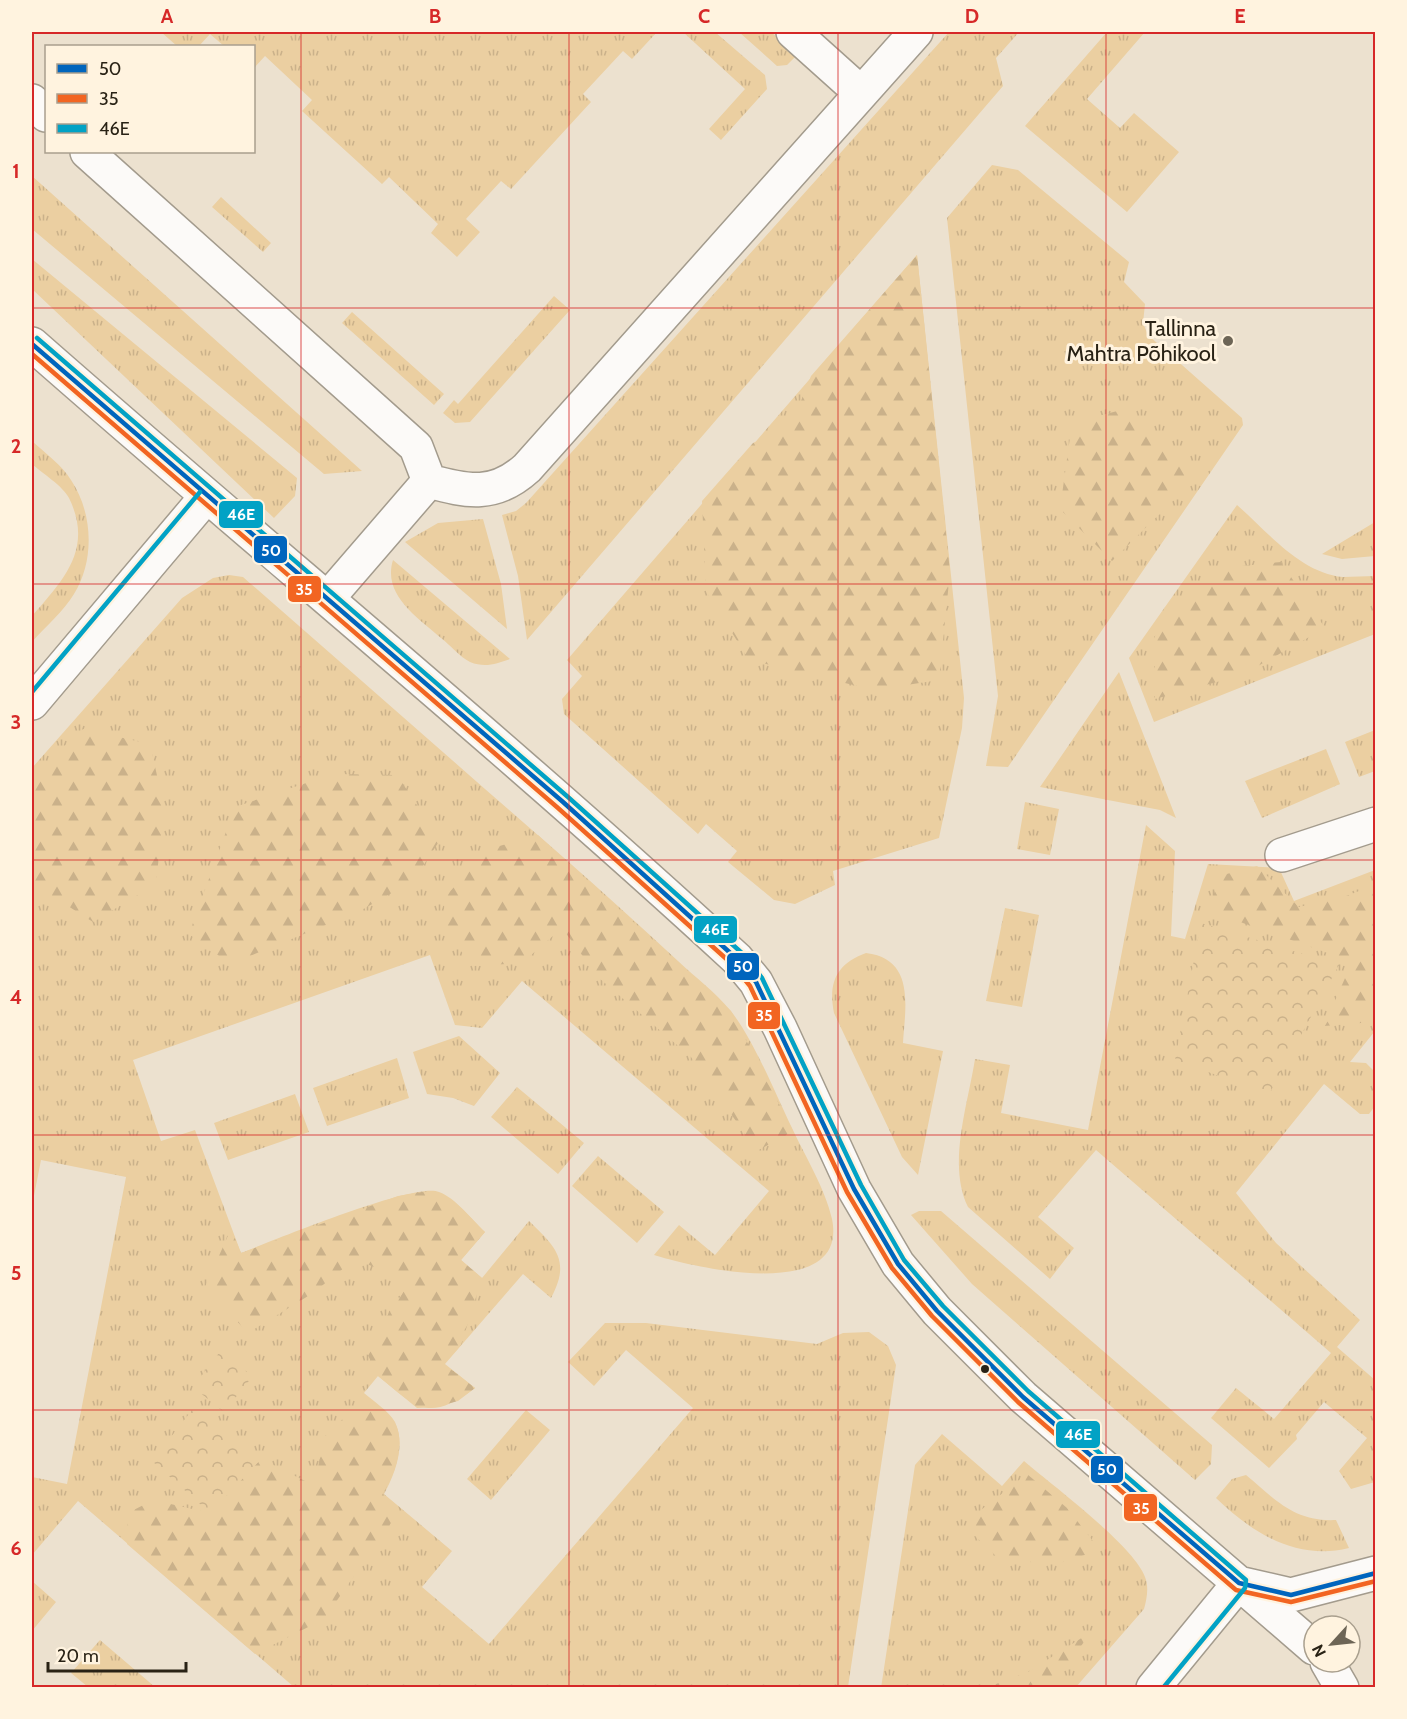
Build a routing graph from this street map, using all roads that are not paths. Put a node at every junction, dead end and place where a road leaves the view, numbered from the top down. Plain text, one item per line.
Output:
1 (793, 32) edge
2 (916, 32) edge
3 (861, 93) junction
4 (32, 101) edge
5 (45, 114) edge
6 (88, 153) edge
7 (32, 344) edge
8 (429, 481) junction
9 (206, 497) junction
10 (328, 598) junction
11 (32, 703) edge
12 (1376, 824) edge
13 (1282, 855) dead end
14 (1376, 1573) edge
15 (1239, 1583) junction
16 (1302, 1638) edge
17 (1334, 1674) edge
18 (1153, 1688) edge
19 (1342, 1688) edge

1 - 3 street
2 - 3 street
3 - 8 street
4 - 5 street
6 - 8 street
7 - 9 street
8 - 10 street
9 - 10 street
9 - 11 street
10 - 15 street
12 - 13 street
14 - 15 street
15 - 16 street
15 - 18 street
17 - 19 street

